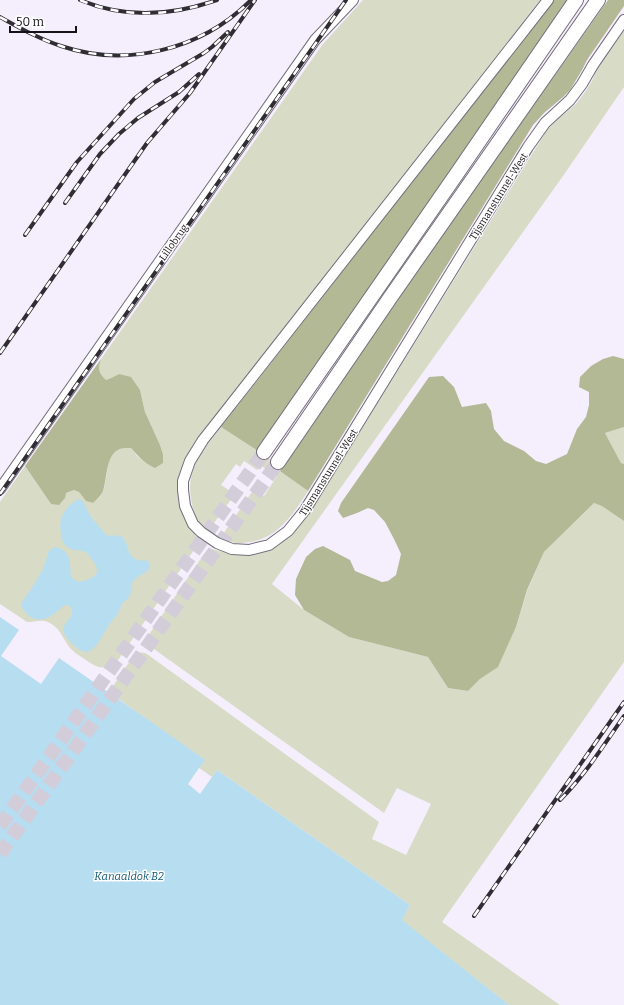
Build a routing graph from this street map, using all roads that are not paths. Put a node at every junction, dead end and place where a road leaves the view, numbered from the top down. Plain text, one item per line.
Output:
1 (353, 0) edge
2 (548, 0) edge
3 (576, 0) edge
4 (598, 0) edge
5 (624, 20) edge
6 (264, 452) tunnel mouth
7 (278, 462) tunnel mouth
8 (0, 489) edge

1 - 8 street, Lillobrug
2 - 5 street, Tijsmanstunnel-West
3 - 6 highway
4 - 7 highway

